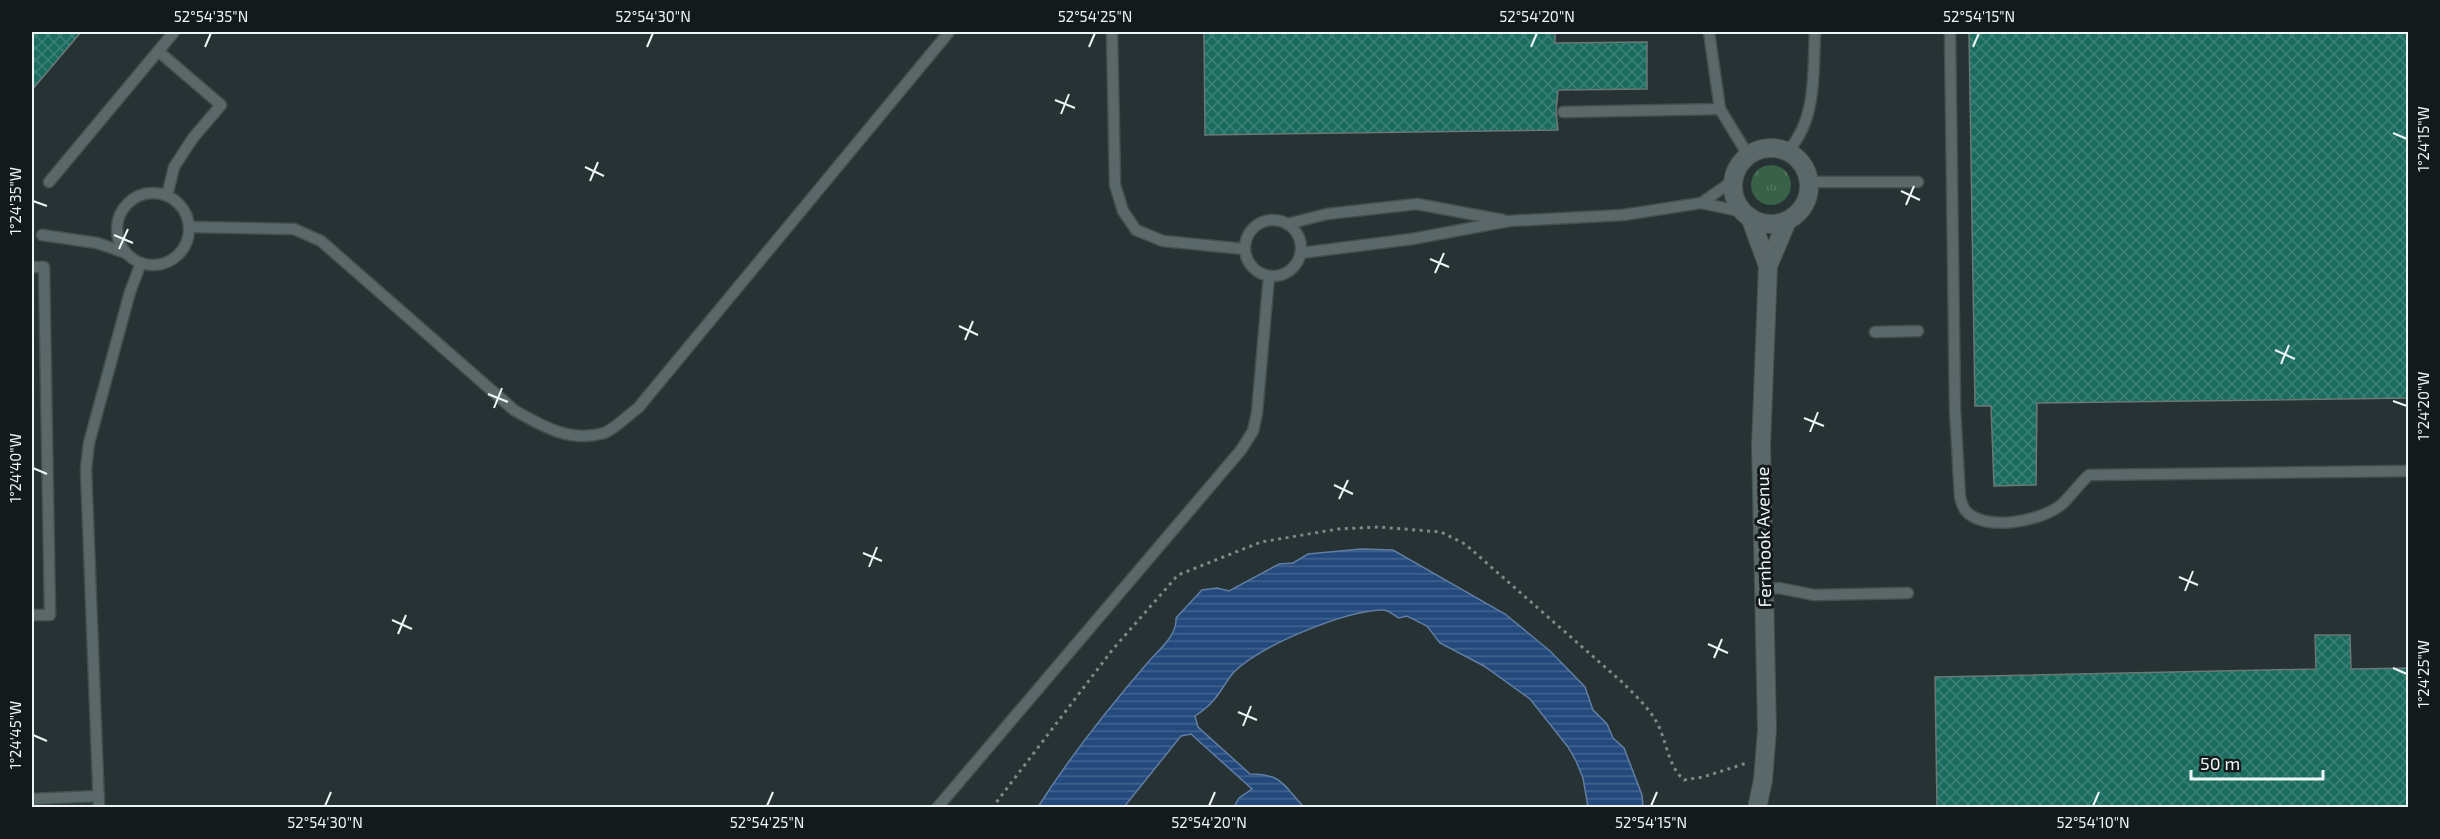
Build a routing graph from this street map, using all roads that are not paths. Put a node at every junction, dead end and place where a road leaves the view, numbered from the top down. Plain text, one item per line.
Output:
1 (174, 32) edge
2 (949, 32) edge
3 (1112, 32) edge
4 (1709, 32) edge
5 (1717, 32) edge
6 (1815, 32) edge
7 (1950, 32) edge
8 (1712, 46) junction
9 (158, 51) junction
10 (1720, 109) junction
11 (1563, 112) dead end
12 (1788, 151) junction
13 (1749, 155) junction
14 (1733, 181) junction
15 (49, 182) dead end
16 (1809, 182) junction
17 (1918, 182) dead end
18 (167, 196) junction
19 (1701, 203) junction
20 (1747, 215) junction
21 (1509, 221) junction
22 (1786, 221) junction
23 (1287, 224) junction
24 (189, 227) junction
25 (42, 235) dead end
26 (1244, 249) junction
27 (1300, 253) junction
28 (126, 254) junction
29 (141, 263) junction
30 (1768, 266) junction
31 (32, 267) edge
32 (1269, 276) junction
33 (1918, 331) dead end
34 (1875, 332) dead end
35 (2409, 471) edge
36 (1765, 588) junction
37 (1908, 594) dead end
38 (32, 615) edge
39 (32, 799) edge
40 (99, 802) edge
41 (937, 807) edge
42 (1757, 807) edge

1 - 9 lane
2 - 24 lane
3 - 26 lane
4 - 8 lane
5 - 8 lane
6 - 12 lane
7 - 35 lane
8 - 10 lane
9 - 15 lane
9 - 18 lane
10 - 11 lane
10 - 13 lane
12 - 13 street
12 - 16 street
13 - 14 street
14 - 19 lane
14 - 20 street
16 - 17 lane
16 - 22 street
18 - 24 lane
18 - 28 lane
19 - 20 lane
19 - 21 lane
20 - 22 street
20 - 30 street, Fernhook Avenue
21 - 23 lane
21 - 27 lane
22 - 30 street, Fernhook Avenue
23 - 26 lane
23 - 27 lane
24 - 29 lane
25 - 28 lane
26 - 32 lane
27 - 32 lane
28 - 29 lane
29 - 40 lane
30 - 36 street, Fernhook Avenue
31 - 38 lane
32 - 41 lane
33 - 34 lane
36 - 37 lane
36 - 42 street, Fernhook Avenue
39 - 40 lane

